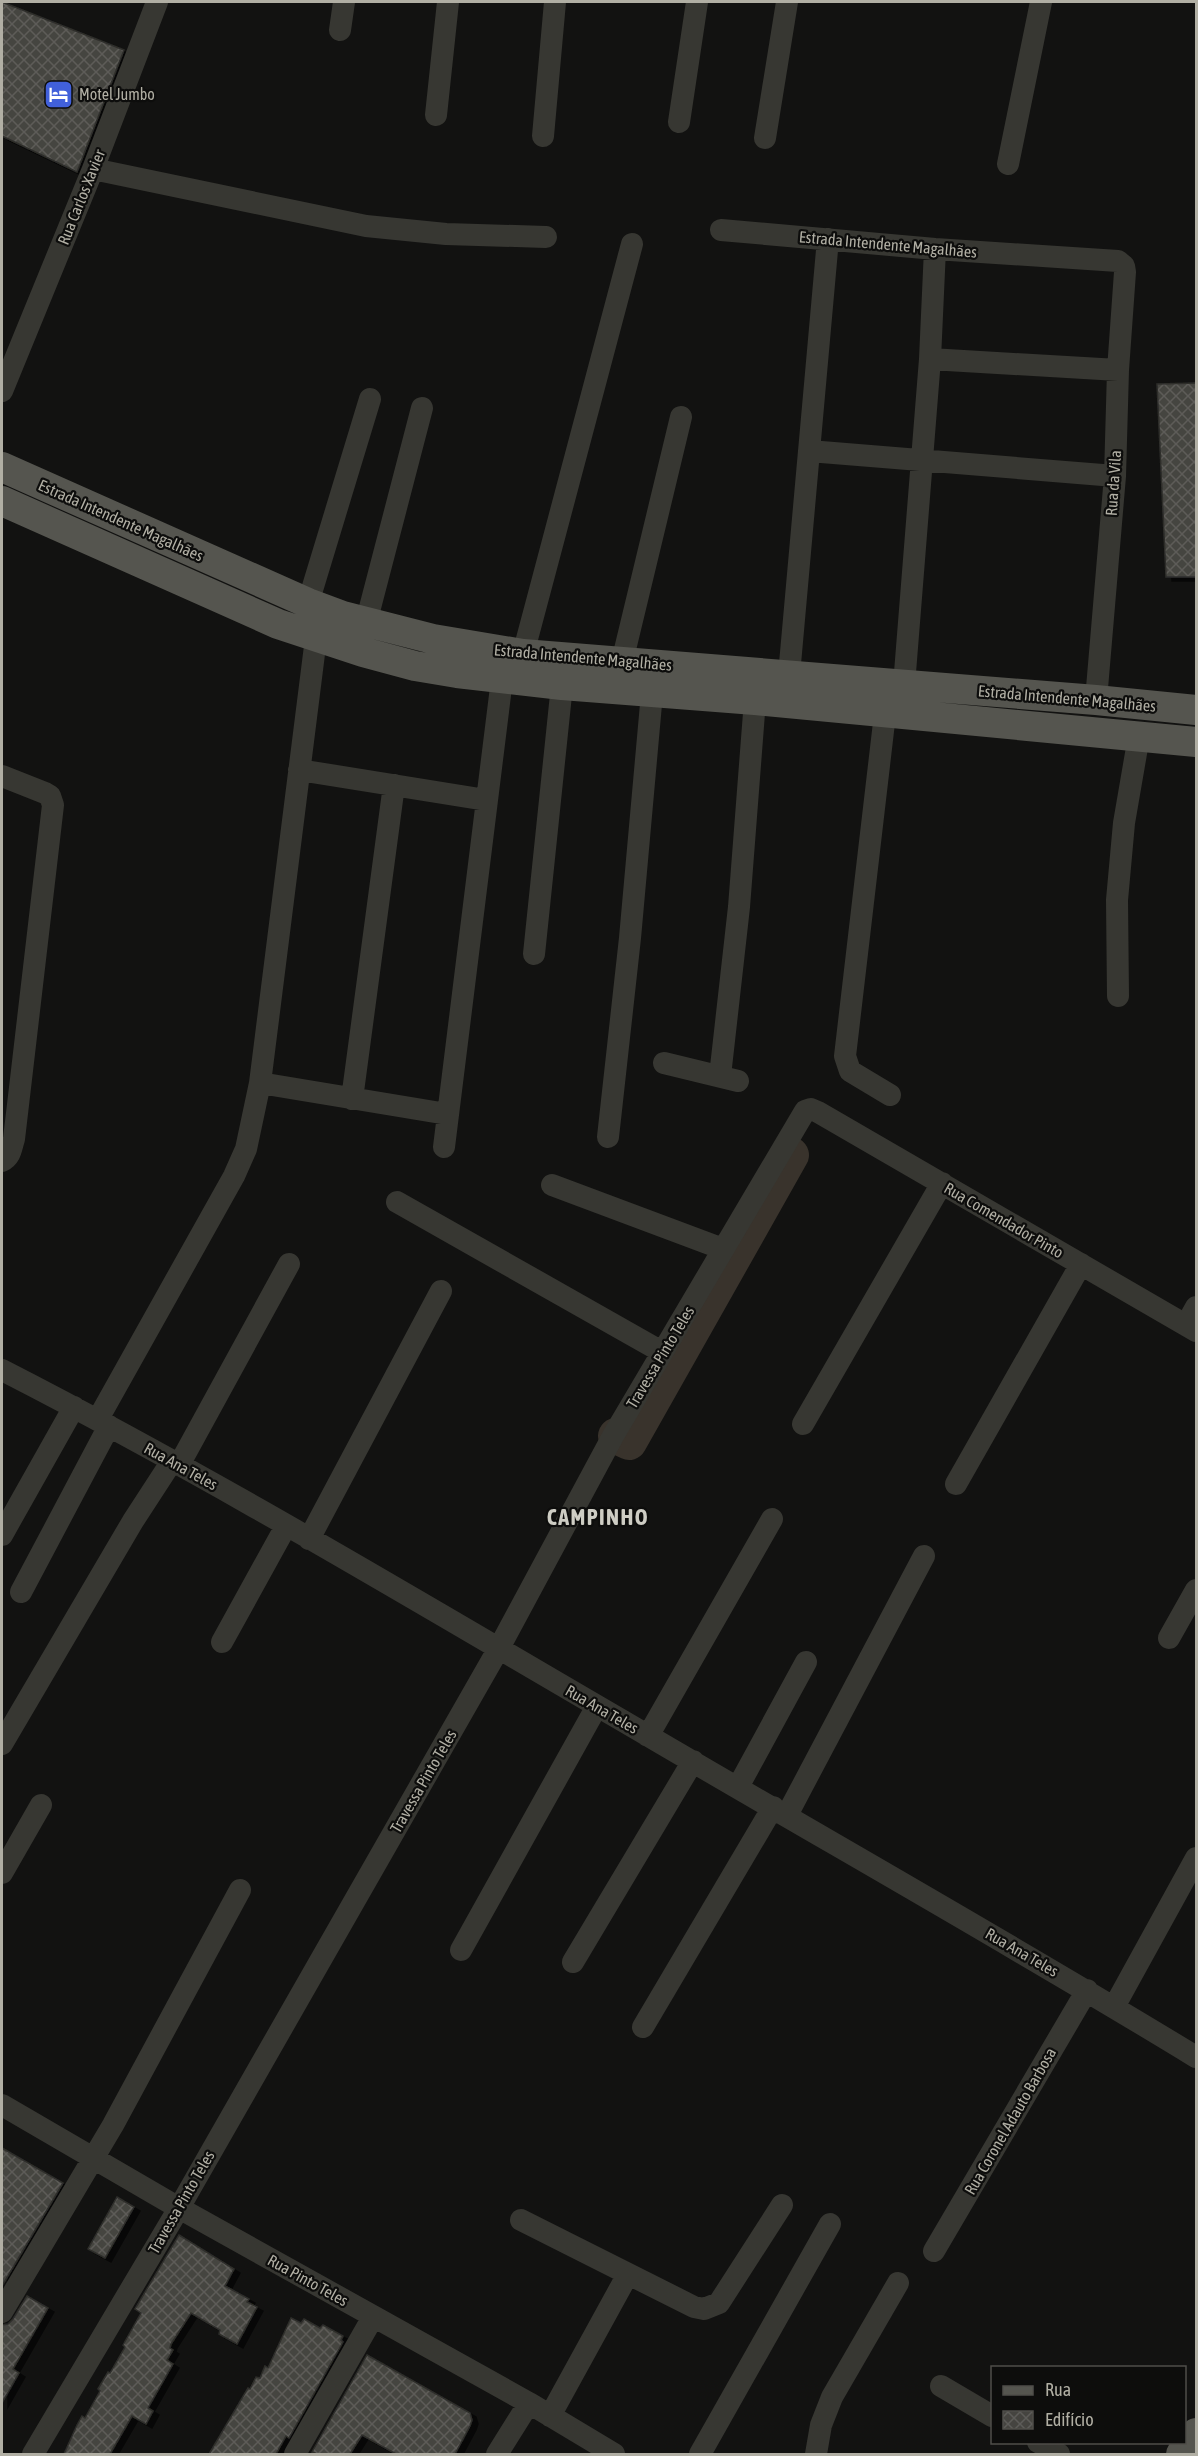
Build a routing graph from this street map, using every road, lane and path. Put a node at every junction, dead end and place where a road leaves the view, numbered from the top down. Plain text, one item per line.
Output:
1 (157, 2) edge
2 (345, 2) edge
3 (448, 2) edge
4 (555, 2) edge
5 (697, 2) edge
6 (787, 2) edge
7 (1041, 2) edge
8 (340, 30) dead end
9 (436, 115) dead end
10 (679, 122) dead end
11 (543, 136) dead end
12 (765, 138) dead end
13 (1008, 164) dead end
14 (93, 169) junction
15 (721, 230) dead end
16 (546, 237) dead end
17 (828, 239) junction
18 (632, 244) dead end
19 (935, 249) junction
20 (1124, 266) joint
21 (930, 359) junction
22 (1118, 370) junction
23 (2, 391) edge
24 (370, 399) dead end
25 (422, 408) dead end
26 (681, 417) dead end
27 (809, 451) junction
28 (923, 460) junction
29 (2, 467) edge
30 (1115, 476) junction
31 (2, 501) edge
32 (308, 603) junction
33 (366, 623) junction
34 (316, 638) junction
35 (523, 654) junction
36 (621, 662) junction
37 (789, 675) junction
38 (502, 679) junction
39 (562, 685) junction
40 (904, 685) junction
41 (652, 693) junction
42 (755, 700) junction
43 (1096, 700) junction
44 (1197, 710) edge
45 (885, 714) junction
46 (1139, 736) junction
47 (1197, 742) edge
48 (299, 770) junction
49 (2, 776) edge
50 (394, 785) junction
51 (486, 800) junction
52 (534, 954) dead end
53 (1118, 996) dead end
54 (663, 1063) dead end
55 (261, 1083) junction
56 (890, 1095) dead end
57 (352, 1099) junction
58 (811, 1109) joint
59 (447, 1114) junction
60 (608, 1137) dead end
61 (444, 1147) dead end
62 (2, 1161) edge
63 (942, 1183) junction
64 (552, 1185) dead end
65 (397, 1202) dead end
66 (723, 1249) junction
67 (289, 1264) dead end
68 (1081, 1264) junction
69 (441, 1291) dead end
70 (1193, 1321) edge
71 (662, 1352) junction
72 (2, 1370) edge
73 (75, 1407) junction
74 (103, 1422) junction
75 (803, 1424) dead end
76 (175, 1463) junction
77 (956, 1484) dead end
78 (772, 1519) dead end
79 (286, 1526) junction
80 (2, 1534) edge
81 (309, 1539) junction
82 (924, 1556) dead end
83 (1197, 1590) edge
84 (21, 1592) dead end
85 (1169, 1638) dead end
86 (222, 1642) dead end
87 (499, 1648) junction
88 (806, 1662) dead end
89 (597, 1706) junction
90 (648, 1736) junction
91 (2, 1744) edge
92 (693, 1761) junction
93 (738, 1787) junction
94 (41, 1806) dead end
95 (780, 1811) junction
96 (1197, 1858) edge
97 (2, 1873) edge
98 (240, 1890) dead end
99 (461, 1950) dead end
100 (573, 1962) dead end
101 (1087, 1990) junction
102 (1114, 2007) junction
103 (644, 2027) dead end
104 (1197, 2057) edge
105 (2, 2105) edge
106 (94, 2158) junction
107 (782, 2205) dead end
108 (179, 2208) junction
109 (521, 2220) dead end
110 (830, 2224) dead end
111 (934, 2251) dead end
112 (628, 2274) junction
113 (898, 2283) dead end
114 (2, 2312) edge
115 (373, 2317) junction
116 (941, 2386) dead end
117 (529, 2403) junction
118 (991, 2415) edge
119 (550, 2416) junction
120 (1197, 2433) edge
121 (1042, 2444) edge
122 (33, 2454) edge
123 (295, 2454) edge
124 (497, 2454) edge
125 (614, 2454) edge
126 (700, 2454) edge
127 (816, 2454) edge
128 (1059, 2454) edge
129 (1180, 2454) edge

1 - 14 street, Rua Carlos Xavier
2 - 8 street
3 - 9 street
4 - 11 street
5 - 10 street
6 - 12 street
7 - 13 street
14 - 16 street
14 - 23 street, Rua Carlos Xavier
15 - 17 street, Estrada Intendente Magalhães
17 - 19 street, Estrada Intendente Magalhães
17 - 27 street
18 - 35 street
19 - 20 street, Estrada Intendente Magalhães
19 - 21 street
20 - 22 street, Rua da Vila
21 - 22 street
21 - 28 street
22 - 30 street, Rua da Vila
24 - 32 street
25 - 33 street
26 - 36 street
27 - 28 street
27 - 37 street
28 - 30 street
28 - 40 street
29 - 32 main road, Estrada Intendente Magalhães
30 - 43 street, Rua da Vila
31 - 34 main road, Estrada Intendente Magalhães
32 - 33 main road, Estrada Intendente Magalhães
33 - 35 main road, Estrada Intendente Magalhães
34 - 38 main road, Estrada Intendente Magalhães
34 - 48 street
35 - 36 main road, Estrada Intendente Magalhães
36 - 37 main road, Estrada Intendente Magalhães
37 - 40 main road, Estrada Intendente Magalhães
38 - 39 main road, Estrada Intendente Magalhães
38 - 51 street
39 - 41 main road, Estrada Intendente Magalhães
39 - 52 street
40 - 43 main road, Estrada Intendente Magalhães
41 - 42 main road, Estrada Intendente Magalhães
41 - 60 street
42 - 45 main road, Estrada Intendente Magalhães
42 - 54 street
43 - 44 main road, Estrada Intendente Magalhães
45 - 46 main road, Estrada Intendente Magalhães
45 - 56 street
46 - 47 main road, Estrada Intendente Magalhães
46 - 53 street
48 - 50 street
48 - 55 street
49 - 62 street
50 - 51 street
50 - 57 street
51 - 59 street
55 - 57 street
55 - 74 street
57 - 59 street
58 - 63 street, Rua Comendador Pinto
58 - 66 street, Travessa Pinto Teles
59 - 61 street
63 - 68 street, Rua Comendador Pinto
63 - 75 street
64 - 66 street
65 - 71 street
66 - 71 street, Travessa Pinto Teles
67 - 76 street
68 - 70 street, Rua Comendador Pinto
68 - 77 street
69 - 81 street
71 - 87 street, Travessa Pinto Teles
72 - 73 street, Rua Ana Teles
73 - 74 street, Rua Ana Teles
73 - 80 street
74 - 76 street, Rua Ana Teles
74 - 84 street
76 - 79 street, Rua Ana Teles
76 - 91 street
78 - 90 street
79 - 81 street, Rua Ana Teles
79 - 86 street
81 - 87 street, Rua Ana Teles
82 - 95 street
83 - 85 street
87 - 89 street, Rua Ana Teles
87 - 108 street, Travessa Pinto Teles
88 - 93 street
89 - 90 street, Rua Ana Teles
89 - 99 street
90 - 92 street, Rua Ana Teles
92 - 93 street, Rua Ana Teles
92 - 100 street
93 - 95 street, Rua Ana Teles
94 - 97 street
95 - 101 street, Rua Ana Teles
95 - 103 street
96 - 102 street
98 - 106 street
101 - 102 street, Rua Ana Teles
101 - 111 street, Rua Coronel Adauto Barbosa
102 - 104 street, Rua Ana Teles
105 - 106 street, Rua Pinto Teles
106 - 108 street, Rua Pinto Teles
106 - 114 street
107 - 112 street
108 - 115 street, Rua Pinto Teles
108 - 122 street, Travessa Pinto Teles
109 - 112 street
110 - 126 street
112 - 119 street
113 - 127 street
115 - 117 street, Rua Pinto Teles
115 - 123 street
116 - 118 street
117 - 119 street, Rua Pinto Teles
117 - 124 street
119 - 125 street, Rua Pinto Teles
120 - 129 main road
121 - 128 street

